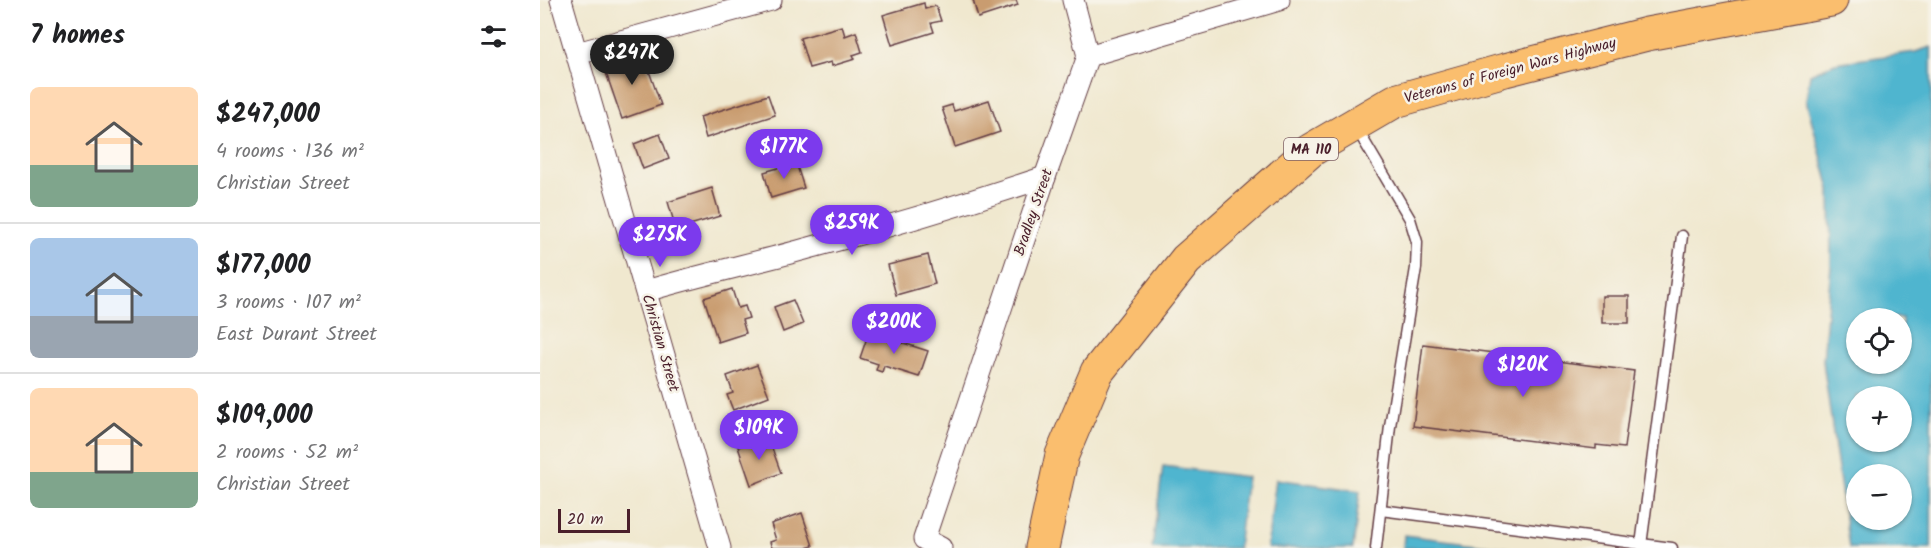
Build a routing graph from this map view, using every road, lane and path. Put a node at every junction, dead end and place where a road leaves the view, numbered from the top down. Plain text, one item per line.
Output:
1 (561, 0) edge
2 (771, 0) edge
3 (1072, 0) edge
4 (1279, 0) edge
5 (1831, 0) edge
6 (577, 53) junction
7 (1088, 56) junction
8 (1354, 124) junction
9 (1045, 177) junction
10 (1682, 236) dead end
11 (646, 291) junction
12 (1381, 510) junction
13 (1641, 545) junction
14 (720, 548) edge
15 (941, 548) edge
16 (1042, 548) edge
17 (1376, 548) edge
18 (1672, 548) edge

1 - 6 street, Christian Street
2 - 6 street
3 - 7 street
4 - 7 street
5 - 8 main road, Veterans of Foreign Wars Highway / MA 110
6 - 11 street, Christian Street
7 - 9 street, Bradley Street
8 - 12 lane
8 - 16 main road, Veterans of Foreign Wars Highway / MA 110
9 - 11 street
9 - 15 street, Bradley Street
10 - 13 lane
11 - 14 street, Christian Street
12 - 13 lane
12 - 17 lane
13 - 18 lane

